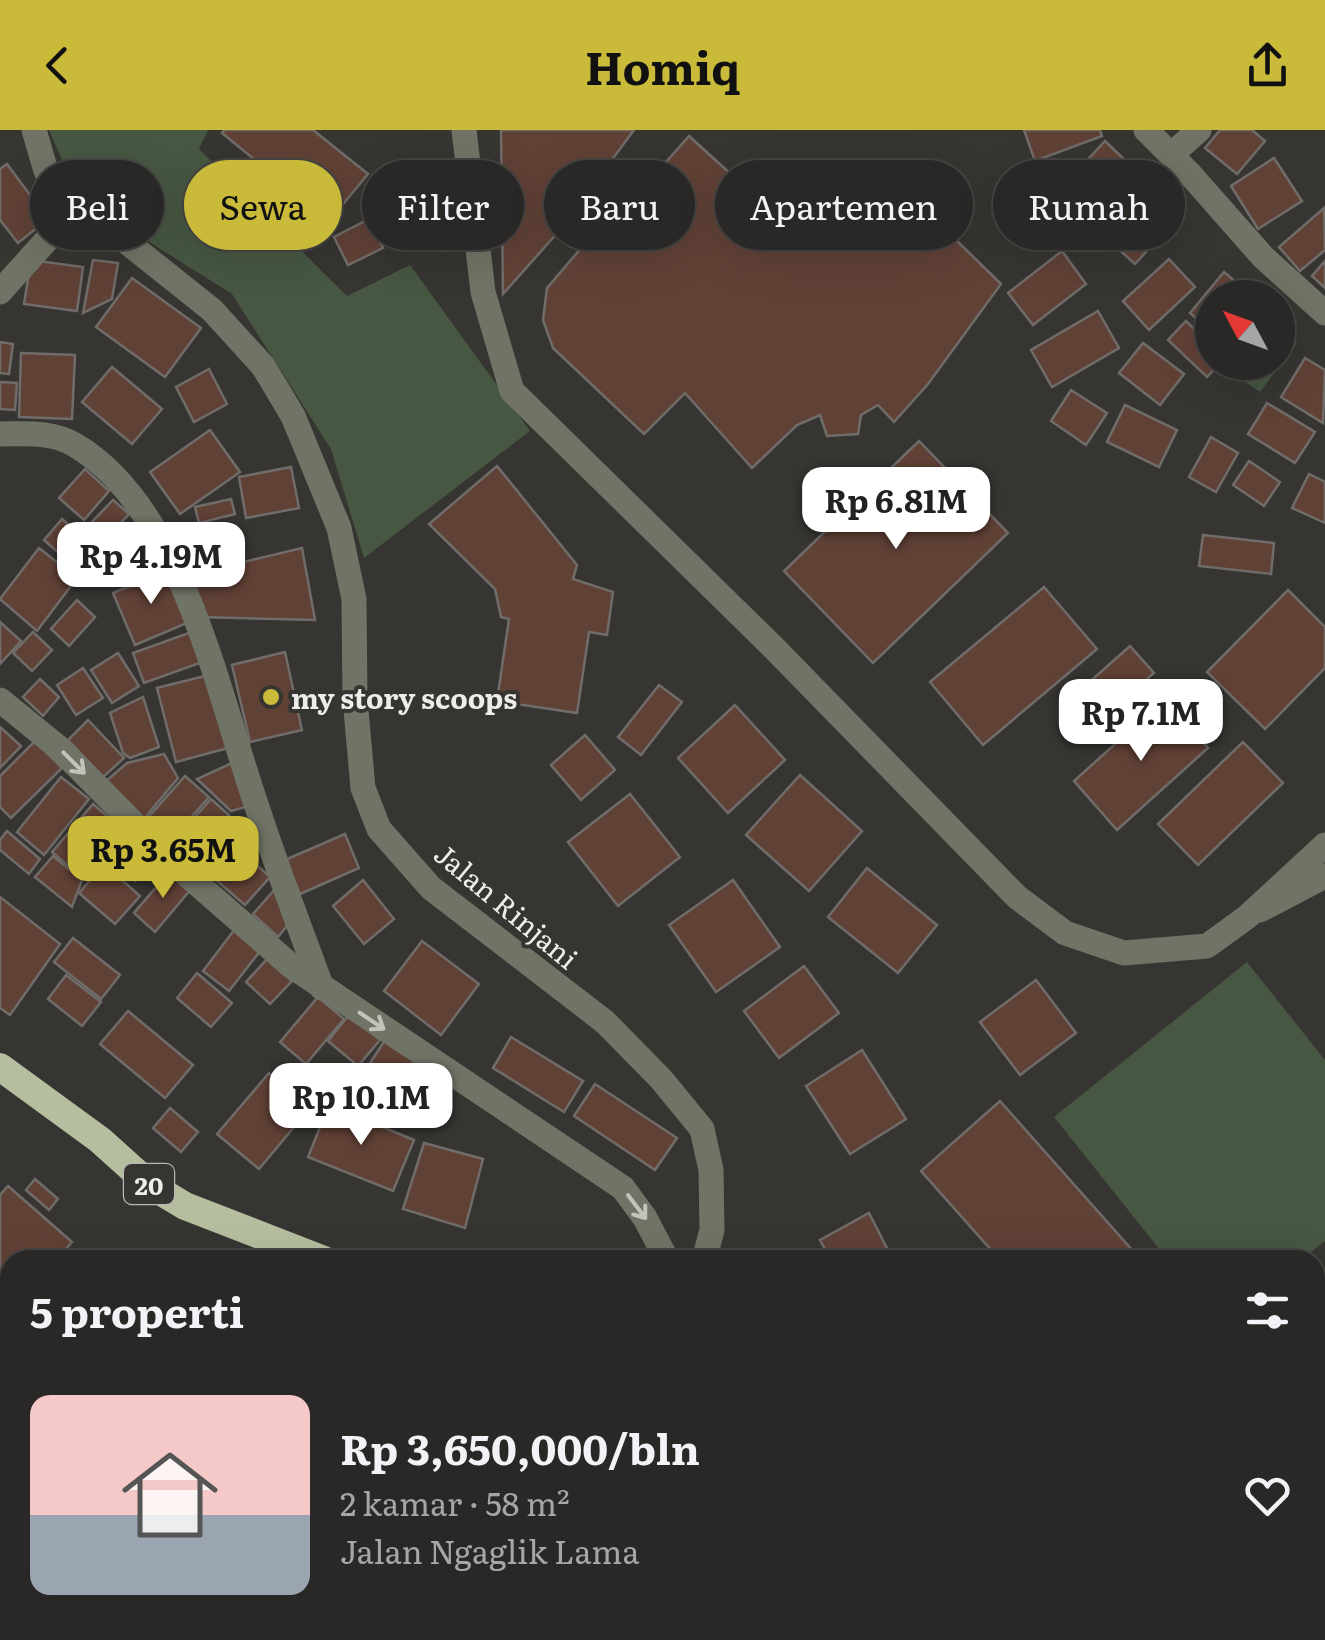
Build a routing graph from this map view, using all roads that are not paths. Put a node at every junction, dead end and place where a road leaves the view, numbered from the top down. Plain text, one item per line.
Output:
1 (34, 130) edge
2 (464, 130) edge
3 (1146, 130) edge
4 (1199, 130) edge
5 (1171, 156) junction
6 (43, 160) edge
7 (38, 250) edge
8 (137, 250) edge
9 (0, 292) edge
10 (1325, 312) edge
11 (0, 434) edge
12 (0, 700) edge
13 (1325, 846) edge
14 (1325, 876) edge
15 (1247, 917) junction
16 (322, 988) junction
17 (0, 1066) edge
18 (299, 1250) edge
19 (662, 1250) edge
20 (707, 1250) edge

1 - 6 street, Jalan Rinjani
2 - 15 street
3 - 5 street
4 - 5 street
5 - 10 street
7 - 9 street
8 - 20 street, Jalan Rinjani
11 - 16 street
12 -> 16 street
13 - 15 street
14 - 15 street
16 -> 19 street
17 - 18 highway, 20

